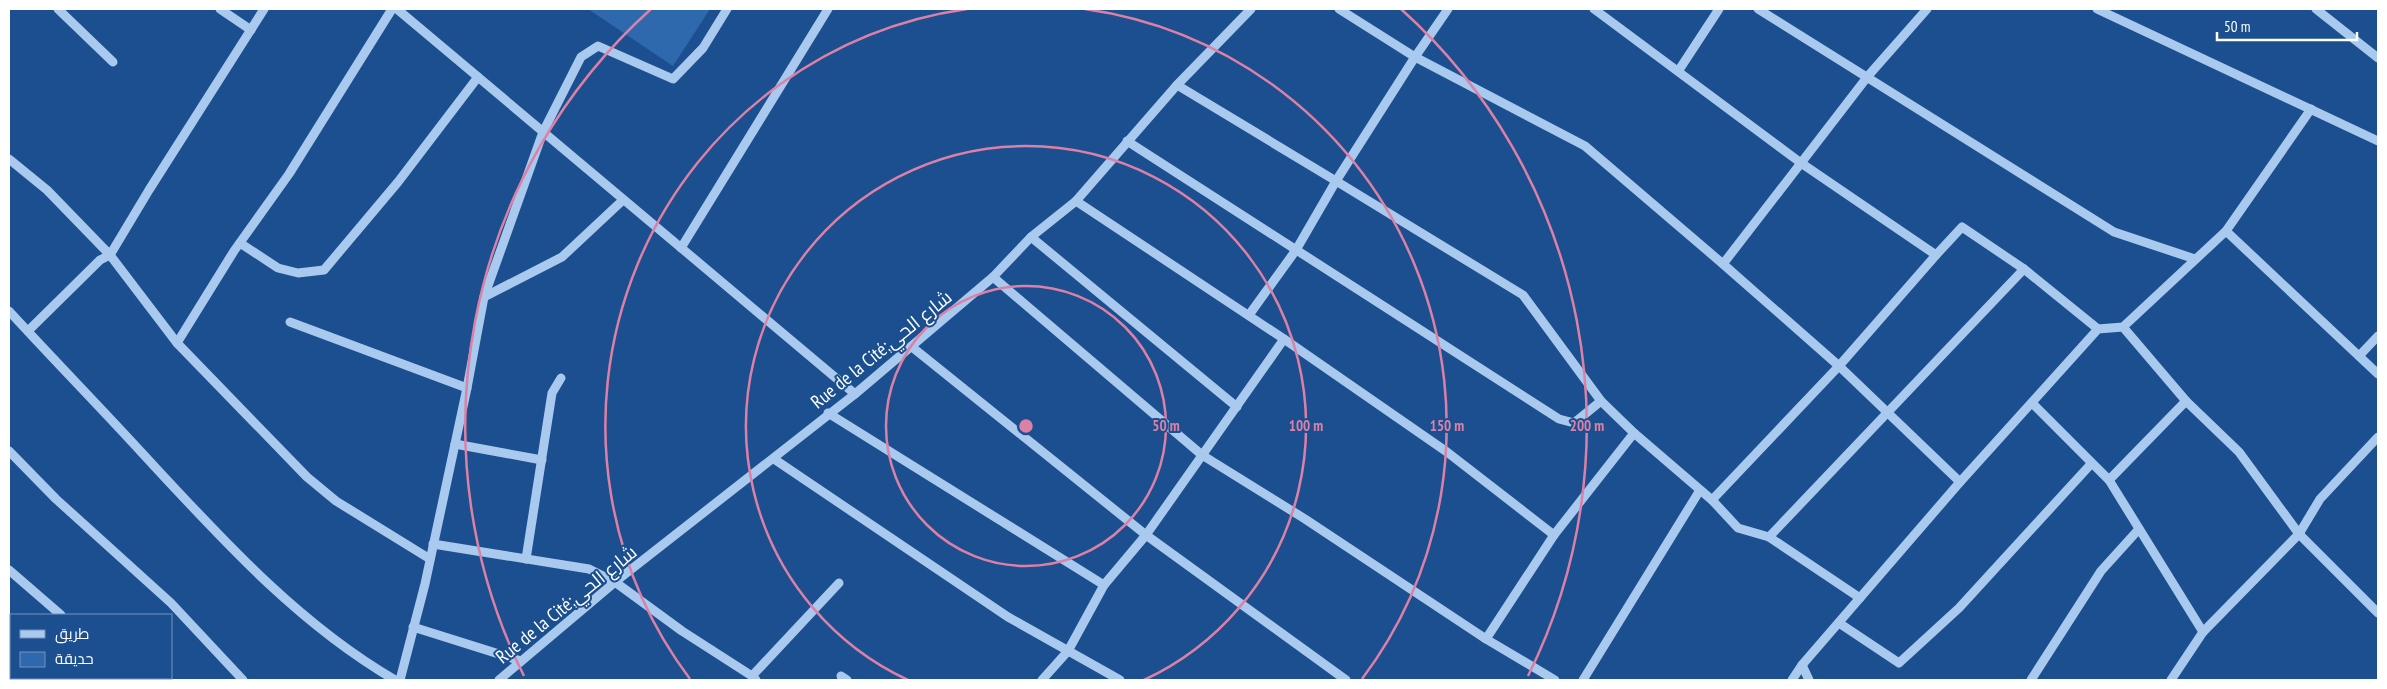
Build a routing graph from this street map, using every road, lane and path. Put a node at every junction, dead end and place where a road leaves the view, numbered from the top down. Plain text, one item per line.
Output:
1 (58, 9) edge
2 (220, 9) edge
3 (264, 9) edge
4 (392, 9) edge
5 (397, 9) edge
6 (726, 9) edge
7 (828, 9) edge
8 (1251, 9) edge
9 (1339, 9) edge
10 (1448, 9) edge
11 (1594, 9) edge
12 (1719, 9) edge
13 (1758, 9) edge
14 (1927, 9) edge
15 (2097, 9) edge
16 (2316, 9) edge
17 (251, 30) junction
18 (1415, 56) junction
19 (2378, 58) edge
20 (113, 62) dead end
21 (1679, 70) junction
22 (1868, 76) junction
23 (478, 77) junction
24 (1177, 85) junction
25 (2311, 109) junction
26 (543, 132) junction
27 (1127, 141) junction
28 (2378, 141) edge
29 (9, 158) edge
30 (1801, 162) junction
31 (1336, 181) junction
32 (623, 200) junction
33 (1076, 201) junction
34 (2226, 231) junction
35 (1031, 237) junction
36 (240, 243) junction
37 (681, 248) junction
38 (1296, 250) junction
39 (110, 255) junction
40 (1936, 255) junction
41 (2195, 259) junction
42 (1723, 264) junction
43 (2024, 269) junction
44 (993, 277) junction
45 (484, 297) junction
46 (9, 311) edge
47 (1249, 315) junction
48 (290, 322) dead end
49 (2123, 327) junction
50 (2098, 329) junction
51 (28, 331) junction
52 (2378, 336) edge
53 (1284, 339) junction
54 (177, 343) junction
55 (912, 347) junction
56 (2359, 356) junction
57 (1839, 366) junction
58 (2378, 374) edge
59 (560, 378) dead end
60 (467, 388) junction
61 (854, 394) junction
62 (1602, 401) junction
63 (2186, 401) junction
64 (2032, 402) junction
65 (1236, 406) junction
66 (1887, 411) junction
67 (828, 413) junction
68 (1634, 433) junction
69 (2378, 437) edge
70 (455, 444) junction
71 (9, 451) edge
72 (1202, 455) junction
73 (774, 459) junction
74 (542, 460) junction
75 (2091, 464) junction
76 (2109, 480) junction
77 (1960, 482) junction
78 (1700, 490) junction
79 (1712, 500) junction
80 (2139, 529) junction
81 (2299, 534) junction
82 (1146, 535) junction
83 (1554, 536) junction
84 (1769, 537) junction
85 (433, 544) junction
86 (430, 559) junction
87 (526, 559) junction
88 (9, 570) edge
89 (615, 582) junction
90 (839, 584) dead end
91 (1104, 585) junction
92 (1860, 598) junction
93 (2378, 613) edge
94 (60, 614) edge
95 (1839, 623) junction
96 (413, 627) junction
97 (2203, 632) junction
98 (1486, 639) junction
99 (1068, 651) junction
100 (521, 661) junction
101 (1802, 665) junction
102 (754, 678) edge
103 (243, 680) edge
104 (395, 680) edge
105 (400, 680) edge
106 (498, 680) edge
107 (1042, 680) edge
108 (1120, 680) edge
109 (1346, 680) edge
110 (1555, 680) edge
111 (1583, 680) edge
112 (1792, 680) edge
113 (1809, 680) edge
114 (2031, 680) edge
115 (2171, 680) edge

1 - 20 street
2 - 17 street
3 - 17 street
4 - 36 street
5 - 23 street
6 - 26 street
7 - 37 street
8 - 24 street, Rue de la Cité;شارع الحي
9 - 18 street
10 - 18 street
11 - 21 street
12 - 21 street
13 - 22 street
14 - 22 street
15 - 25 street
16 - 19 street
17 - 39 street
18 - 31 street
18 - 42 street
21 - 30 street
22 - 30 street
22 - 41 street
23 - 26 street
23 - 36 street
24 - 27 street, Rue de la Cité;شارع الحي
24 - 31 street
25 - 28 street
25 - 34 street
26 - 32 street
26 - 45 street
27 - 33 street, Rue de la Cité;شارع الحي
27 - 38 street
29 - 39 street
30 - 40 street
30 - 42 street
31 - 38 street
31 - 62 street
32 - 37 street
32 - 45 street
33 - 35 street, Rue de la Cité;شارع الحي
33 - 47 street
34 - 41 street
34 - 56 street
35 - 44 street, Rue de la Cité;شارع الحي
35 - 65 street
36 - 54 street
37 - 61 street
38 - 47 street
38 - 62 street
39 - 51 street
39 - 54 street
40 - 43 street
40 - 57 street
41 - 49 street
42 - 57 street
43 - 50 street
43 - 66 street
44 - 55 street, Rue de la Cité;شارع الحي
44 - 72 street
45 - 60 street
46 - 51 street
47 - 53 street
48 - 60 street
49 - 50 street
49 - 63 street
50 - 64 street
51 - 104 street
52 - 56 street
53 - 65 street
53 - 83 street
54 - 86 street
55 - 61 street, Rue de la Cité;شارع الحي
55 - 82 street
56 - 58 street
57 - 66 street
57 - 79 street
59 - 74 street
60 - 70 street
61 - 67 street, Rue de la Cité;شارع الحي
62 - 68 street
63 - 76 street
63 - 81 street
64 - 75 street
64 - 77 street
65 - 72 street
66 - 77 street
66 - 84 street
67 - 73 street, Rue de la Cité;شارع الحي
67 - 91 street
68 - 78 street
68 - 83 street
69 - 81 street
70 - 74 street
70 - 85 street
71 - 103 street
72 - 82 street
72 - 98 street
73 - 89 street, Rue de la Cité;شارع الحي
73 - 99 street
74 - 87 street
75 - 76 street
75 - 95 street
76 - 80 street
77 - 92 street
78 - 79 street
78 - 111 street
79 - 84 street
80 - 97 street
80 - 114 street
81 - 93 street
81 - 97 street
82 - 91 street
82 - 109 street
83 - 98 street
84 - 92 street
85 - 86 street
85 - 87 street
86 - 96 street
87 - 89 street
88 - 94 street
89 - 100 street, Rue de la Cité;شارع الحي
89 - 102 street
90 - 102 street
91 - 99 street
92 - 95 street
95 - 101 street
96 - 100 street
96 - 105 street
97 - 115 street
98 - 110 street
99 - 107 street
99 - 108 street
100 - 106 street, Rue de la Cité;شارع الحي
101 - 112 street
101 - 113 street

